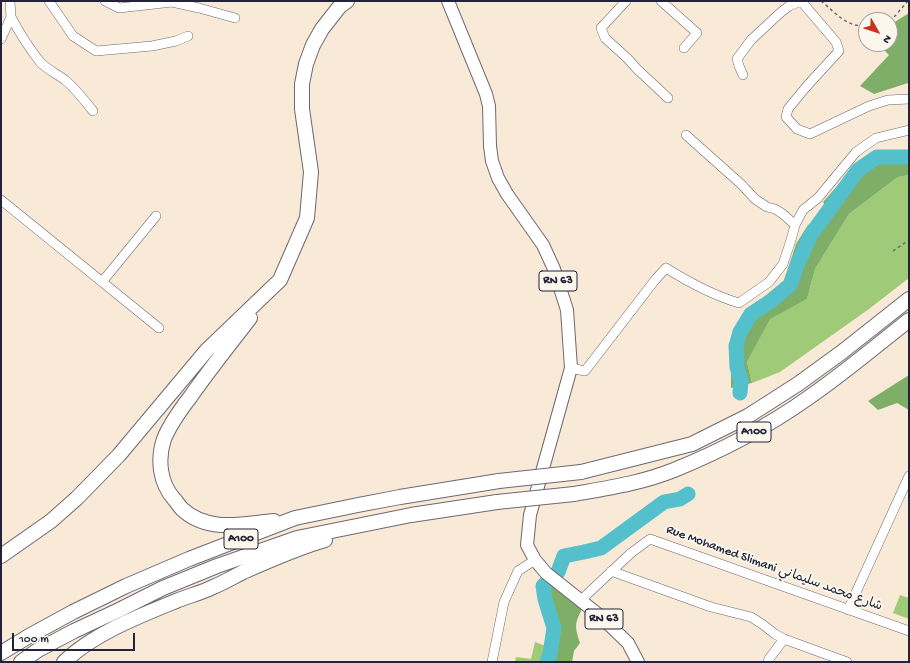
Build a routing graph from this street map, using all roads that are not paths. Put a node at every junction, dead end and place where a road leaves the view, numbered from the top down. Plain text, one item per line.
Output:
1 (10, 1) edge
2 (50, 1) edge
3 (105, 1) edge
4 (448, 1) edge
5 (626, 1) edge
6 (661, 1) edge
7 (801, 1) edge
8 (343, 3) edge
9 (200, 4) edge
10 (11, 17) junction
11 (235, 18) dead end
12 (188, 36) dead end
13 (1, 39) edge
14 (684, 48) dead end
15 (743, 75) dead end
16 (668, 98) dead end
17 (909, 99) edge
18 (93, 111) dead end
19 (909, 130) edge
20 (686, 135) dead end
21 (1, 200) edge
22 (156, 216) dead end
23 (795, 225) junction
24 (280, 280) junction
25 (102, 282) junction
26 (909, 299) edge
27 (909, 320) edge
28 (159, 328) dead end
29 (571, 368) junction
30 (909, 476) edge
31 (411, 515) junction
32 (295, 518) junction
33 (1, 556) edge
34 (534, 560) junction
35 (612, 571) junction
36 (581, 600) junction
37 (848, 610) junction
38 (909, 631) edge
39 (784, 639) junction
40 (1, 653) edge
41 (20, 662) edge
42 (64, 662) edge
43 (492, 662) edge
44 (638, 662) edge
45 (768, 662) edge
46 (847, 662) edge

1 - 10 street
2 - 12 street
3 - 9 street
4 - 29 main road, RN 63
5 - 16 street
6 - 14 street
7 - 15 street
7 - 17 street
8 - 24 highway
9 - 11 street
10 - 13 street
10 - 18 street
19 - 23 street
20 - 23 street
21 - 25 street
22 - 25 street
23 - 29 street
24 - 32 highway
24 - 33 highway
25 - 28 street
26 - 32 highway, A100 / A100, bridge
27 - 31 highway, A100 / A100, bridge
29 - 34 main road, RN 63
30 - 37 street
31 - 41 highway, A100 / A100
31 - 42 highway
32 - 40 highway, A100 / A100
34 - 36 main road, RN 63
34 - 43 street
35 - 36 street, Rue Mohamed Slimani شارع محمد سليماني
35 - 37 street, Rue Mohamed Slimani شارع محمد سليماني
35 - 39 street
36 - 44 main road, RN 63
37 - 38 street, Rue Mohamed Slimani شارع محمد سليماني
39 - 45 street
39 - 46 street

